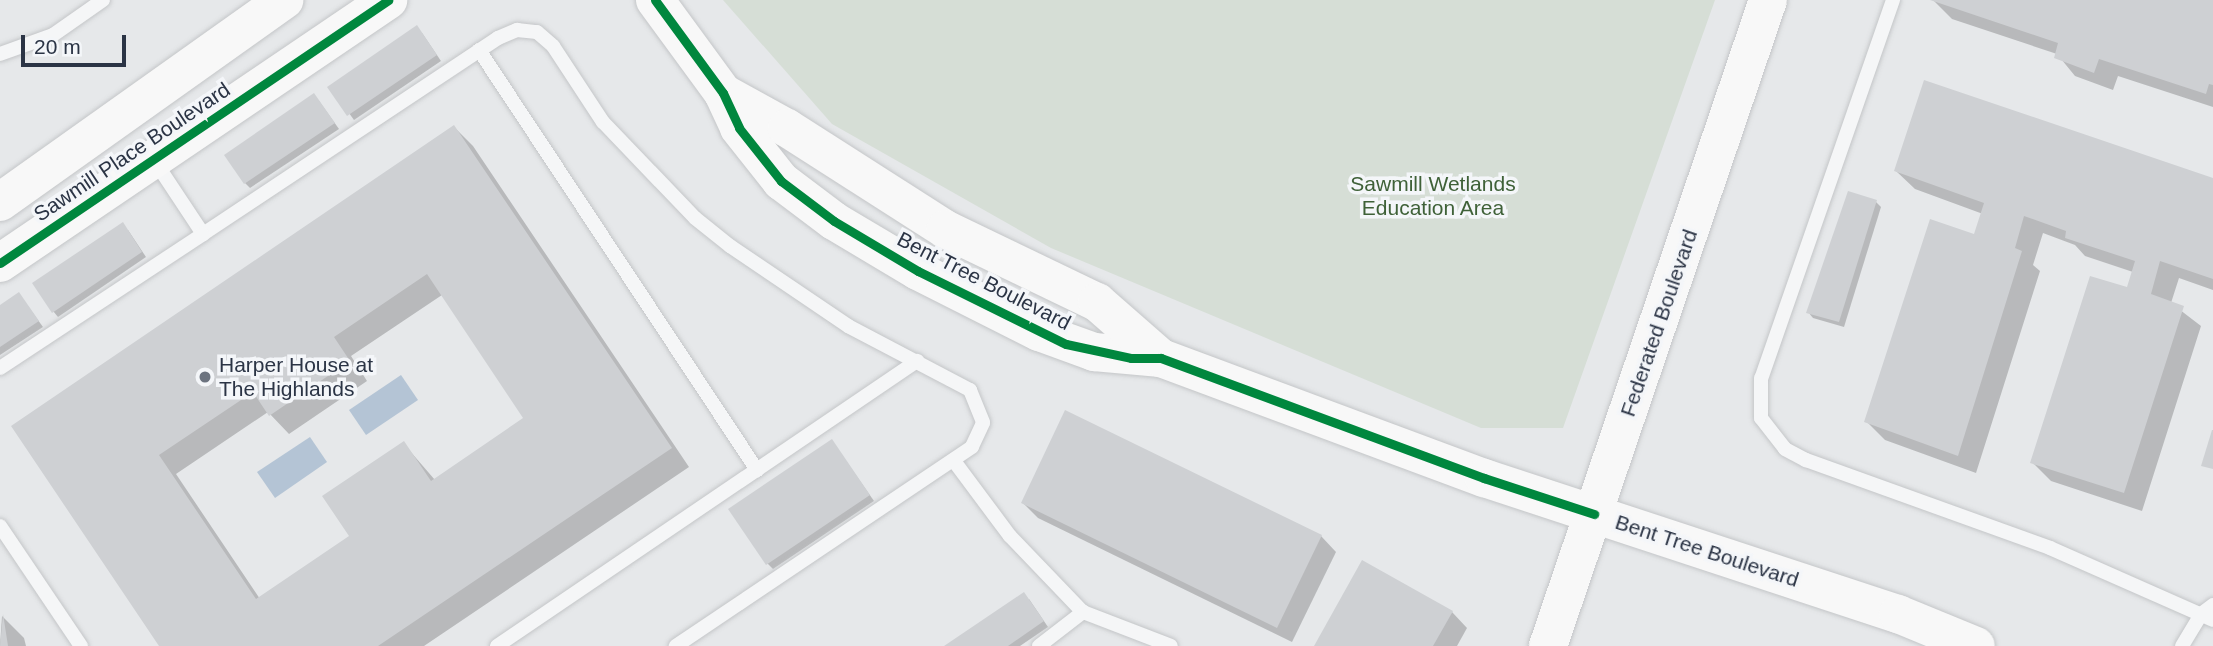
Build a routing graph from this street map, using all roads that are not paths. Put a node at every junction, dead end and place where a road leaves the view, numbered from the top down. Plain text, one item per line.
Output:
1 (103, 0) edge
2 (388, 0) edge
3 (655, 0) edge
4 (1768, 0) edge
5 (1893, 0) edge
6 (281, 1) edge
7 (479, 50) junction
8 (0, 54) edge
9 (723, 93) junction
10 (153, 159) junction
11 (0, 202) edge
12 (202, 234) junction
13 (0, 262) edge
14 (1161, 358) junction
15 (917, 361) junction
16 (0, 368) edge
17 (954, 461) junction
18 (757, 470) junction
19 (1594, 514) junction
20 (0, 526) edge
21 (1083, 612) junction
22 (2209, 613) edge
23 (1061, 640) edge
24 (79, 645) edge
25 (497, 646) edge
26 (676, 646) edge
27 (1039, 646) edge
28 (1171, 646) edge
29 (1548, 646) edge
30 (1976, 646) edge
31 (2182, 646) edge

1 - 8 lane
2 - 10 street, Sawmill Place Boulevard
3 - 9 street, Bent Tree Boulevard
4 - 19 street, Federated Boulevard
5 - 22 lane
6 - 11 street, Sawmill Place Boulevard
7 - 12 lane
7 - 15 lane
7 - 18 lane
9 - 14 street, Bent Tree Boulevard
9 - 14 street, Bent Tree Boulevard
10 - 12 lane
10 - 13 street, Sawmill Place Boulevard
12 - 16 lane
14 - 19 street, Bent Tree Boulevard
15 - 17 lane
15 - 18 lane
17 - 21 lane
17 - 26 lane
18 - 25 lane
19 - 29 street, Federated Boulevard
19 - 30 street, Bent Tree Boulevard
20 - 24 lane
21 - 23 lane
21 - 28 lane
22 - 31 lane
23 - 27 lane

